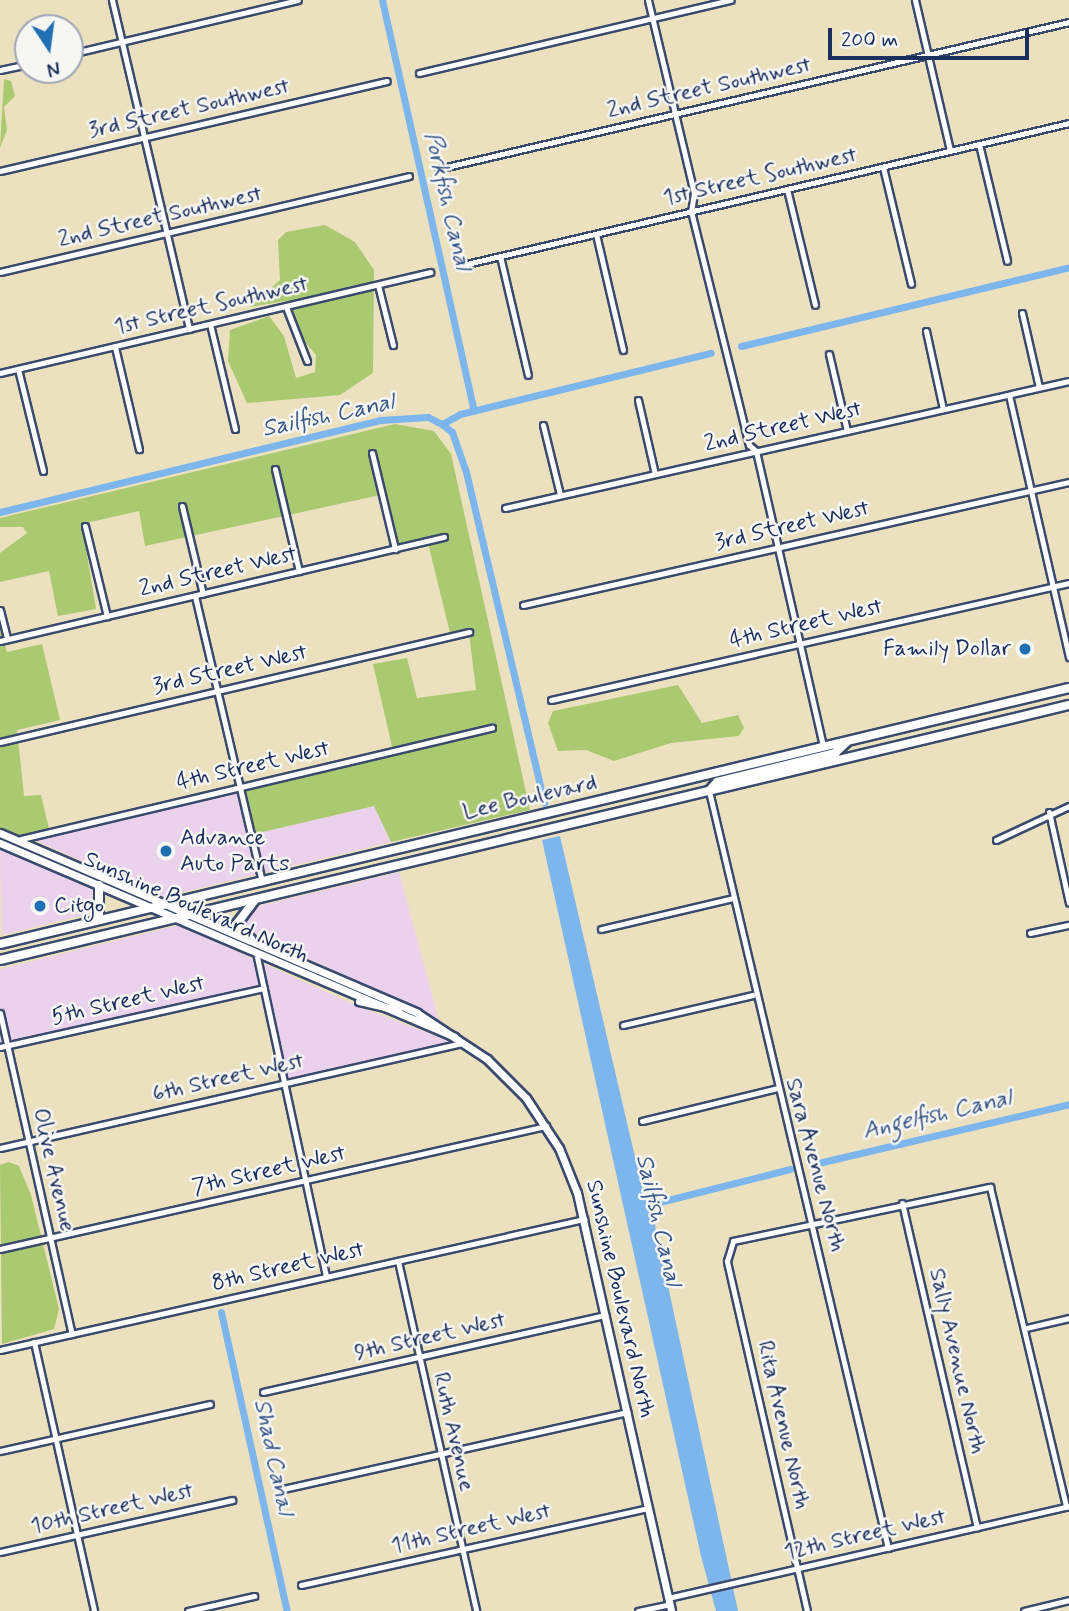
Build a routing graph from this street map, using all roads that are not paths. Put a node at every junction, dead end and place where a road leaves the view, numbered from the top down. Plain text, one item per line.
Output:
1 (112, 0) edge
2 (298, 0) edge
3 (648, 0) edge
4 (732, 0) edge
5 (915, 0) edge
6 (652, 19) junction
7 (1069, 22) edge
8 (122, 41) junction
9 (84, 50) edge
10 (928, 55) junction
11 (419, 73) dead end
12 (387, 81) dead end
13 (675, 114) junction
14 (1069, 123) edge
15 (144, 138) junction
16 (979, 144) junction
17 (950, 151) junction
18 (883, 167) junction
19 (438, 169) dead end
20 (0, 171) edge
21 (409, 176) dead end
22 (787, 189) junction
23 (691, 211) junction
24 (167, 233) junction
25 (596, 234) junction
26 (499, 256) junction
27 (1007, 261) dead end
28 (458, 266) dead end
29 (0, 272) edge
30 (430, 272) dead end
31 (911, 284) dead end
32 (378, 285) junction
33 (815, 305) dead end
34 (286, 307) junction
35 (1022, 313) dead end
36 (210, 324) junction
37 (189, 329) junction
38 (926, 331) dead end
39 (393, 345) dead end
40 (115, 347) junction
41 (623, 351) dead end
42 (829, 354) dead end
43 (307, 361) dead end
44 (18, 369) junction
45 (0, 373) edge
46 (528, 374) dead end
47 (1069, 381) edge
48 (1040, 387) junction
49 (1009, 395) junction
50 (638, 400) dead end
51 (943, 409) junction
52 (543, 425) dead end
53 (235, 429) dead end
54 (847, 431) junction
55 (139, 449) dead end
56 (756, 452) junction
57 (372, 453) dead end
58 (275, 468) dead end
59 (43, 471) dead end
60 (655, 474) junction
61 (1069, 482) edge
62 (1032, 491) junction
63 (560, 495) junction
64 (182, 506) dead end
65 (505, 508) dead end
66 (85, 526) dead end
67 (444, 537) dead end
68 (778, 548) junction
69 (395, 549) junction
70 (299, 571) junction
71 (1069, 583) edge
72 (1053, 587) junction
73 (203, 594) junction
74 (195, 596) junction
75 (523, 605) dead end
76 (0, 610) edge
77 (107, 616) junction
78 (469, 632) dead end
79 (3, 640) edge
80 (800, 643) junction
81 (1069, 657) edge
82 (1069, 688) edge
83 (217, 691) junction
84 (551, 700) dead end
85 (1069, 705) edge
86 (492, 728) dead end
87 (850, 741) junction
88 (0, 742) edge
89 (823, 747) junction
90 (240, 787) junction
91 (709, 791) junction
92 (1069, 806) edge
93 (1049, 812) junction
94 (0, 833) edge
95 (21, 839) junction
96 (996, 840) dead end
97 (0, 843) edge
98 (262, 882) junction
99 (99, 885) junction
100 (258, 898) junction
101 (733, 898) junction
102 (166, 903) junction
103 (1069, 903) edge
104 (148, 906) junction
105 (188, 913) junction
106 (171, 918) junction
107 (99, 920) junction
108 (1069, 925) edge
109 (601, 929) dead end
110 (1030, 933) dead end
111 (251, 939) junction
112 (0, 944) edge
113 (257, 957) junction
114 (0, 960) edge
115 (355, 985) junction
116 (263, 988) junction
117 (753, 995) junction
118 (359, 1001) junction
119 (0, 1013) edge
120 (417, 1013) junction
121 (623, 1025) dead end
122 (455, 1037) junction
123 (463, 1043) junction
124 (7, 1046) junction
125 (0, 1047) edge
126 (284, 1083) junction
127 (777, 1088) junction
128 (642, 1121) dead end
129 (546, 1126) junction
130 (29, 1142) junction
131 (0, 1148) edge
132 (305, 1181) junction
133 (902, 1203) junction
134 (584, 1219) junction
135 (813, 1223) junction
136 (50, 1238) junction
137 (0, 1249) edge
138 (398, 1261) junction
139 (326, 1277) junction
140 (605, 1315) junction
141 (1069, 1318) edge
142 (1026, 1328) junction
143 (72, 1334) junction
144 (34, 1342) junction
145 (0, 1350) edge
146 (418, 1357) junction
147 (264, 1392) dead end
148 (210, 1404) dead end
149 (627, 1412) junction
150 (55, 1438) junction
151 (0, 1451) edge
152 (440, 1454) junction
153 (283, 1489) dead end
154 (232, 1500) dead end
155 (1068, 1506) edge
156 (648, 1508) junction
157 (977, 1527) junction
158 (77, 1535) junction
159 (888, 1548) junction
160 (462, 1549) junction
161 (0, 1552) edge
162 (797, 1569) junction
163 (301, 1585) dead end
164 (254, 1596) dead end
165 (1069, 1601) edge
166 (670, 1604) edge
167 (94, 1611) edge
168 (188, 1611) edge
169 (475, 1611) edge
170 (638, 1611) edge
171 (807, 1611) edge
172 (1024, 1611) edge

1 - 8 street
2 - 8 street
3 - 6 street
4 - 6 street
5 - 10 street
6 - 11 street
6 - 13 street
7 - 10 street, 2nd Street Southwest
8 - 9 street
8 - 15 street
10 - 13 street, 2nd Street Southwest
10 - 17 street
12 - 15 street, 3rd Street Southwest
13 - 19 street, 2nd Street Southwest
13 - 23 street
14 - 16 street, 1st Street Southwest
15 - 20 street, 3rd Street Southwest
15 - 24 street
16 - 17 street, 1st Street Southwest
16 - 27 street
17 - 18 street, 1st Street Southwest
18 - 22 street, 1st Street Southwest
18 - 31 street
21 - 24 street, 2nd Street Southwest
22 - 23 street, 1st Street Southwest
22 - 33 street
23 - 25 street, 1st Street Southwest
23 - 56 street
24 - 29 street, 2nd Street Southwest
24 - 37 street
25 - 26 street, 1st Street Southwest
25 - 41 street
26 - 28 street, 1st Street Southwest
26 - 46 street
30 - 32 street, 1st Street Southwest
32 - 34 street, 1st Street Southwest
32 - 39 street
34 - 36 street, 1st Street Southwest
34 - 43 street
35 - 48 street
36 - 37 street, 1st Street Southwest
36 - 53 street
37 - 40 street, 1st Street Southwest
38 - 51 street
40 - 44 street, 1st Street Southwest
40 - 55 street
42 - 54 street
44 - 45 street, 1st Street Southwest
44 - 59 street
47 - 48 street, 2nd Street West
48 - 49 street, 2nd Street West
49 - 51 street, 2nd Street West
49 - 62 street
50 - 60 street
51 - 54 street, 2nd Street West
52 - 63 street
54 - 56 street, 2nd Street West
56 - 60 street, 2nd Street West
56 - 68 street
57 - 69 street
58 - 70 street
60 - 63 street, 2nd Street West
61 - 62 street, 3rd Street West
62 - 68 street, 3rd Street West
62 - 72 street
63 - 65 street, 2nd Street West
64 - 73 street
66 - 77 street
67 - 69 street, 2nd Street West
68 - 75 street, 3rd Street West
68 - 80 street
69 - 70 street, 2nd Street West
70 - 73 street, 2nd Street West
71 - 72 street, 4th Street West
72 - 80 street, 4th Street West
72 - 81 street
73 - 74 street, 2nd Street West
74 - 77 street, 2nd Street West
74 - 83 street
76 - 79 street
77 - 79 street, 2nd Street West
78 - 83 street, 3rd Street West
80 - 84 street, 4th Street West
80 - 89 street
82 - 87 main road, Lee Boulevard
83 - 88 street, 3rd Street West
83 - 90 street
85 - 91 main road, Lee Boulevard
86 - 90 street, 4th Street West
87 - 89 main road, Lee Boulevard
87 - 91 main road
89 - 98 main road, Lee Boulevard
90 - 95 street, 4th Street West
90 - 98 street
91 - 100 main road, Lee Boulevard
91 - 101 street, Sara Avenue North
92 - 93 street
93 - 96 street
93 - 103 street
94 - 95 street, Sunshine Boulevard North
95 - 102 street, Sunshine Boulevard North
97 - 99 street, Sunshine Boulevard North
98 - 102 main road, Lee Boulevard
99 - 104 street, Sunshine Boulevard North
99 - 107 main road
100 - 105 main road, Lee Boulevard
100 - 111 main road
101 - 109 street
101 - 117 street, Sara Avenue North
102 - 104 main road, Lee Boulevard
102 - 105 street, Sunshine Boulevard North
104 - 106 street, Sunshine Boulevard North
104 - 107 main road, Lee Boulevard
105 - 106 main road, Lee Boulevard
105 - 111 street, Sunshine Boulevard North
106 - 113 street, Sunshine Boulevard North
106 - 114 main road, Lee Boulevard
107 - 112 main road, Lee Boulevard
108 - 110 street
111 - 115 street, Sunshine Boulevard North
113 - 116 street
113 - 118 street, Sunshine Boulevard North
115 - 118 street
115 - 120 street, Sunshine Boulevard North
116 - 124 street, 5th Street West
116 - 126 street
117 - 121 street
117 - 127 street, Sara Avenue North
118 - 120 street
118 - 122 street, Sunshine Boulevard North
119 - 124 street, Olive Avenue
120 - 122 street, Sunshine Boulevard North
122 - 123 street, Sunshine Boulevard North
123 - 126 street, 6th Street West
123 - 129 street, Sunshine Boulevard North
124 - 125 street, 5th Street West
124 - 130 street, Olive Avenue
126 - 130 street, 6th Street West
126 - 132 street
127 - 128 street
127 - 135 street, Sara Avenue North
129 - 132 street, 7th Street West
129 - 134 street, Sunshine Boulevard North
130 - 131 street, 6th Street West
130 - 136 street, Olive Avenue
132 - 136 street, 7th Street West
132 - 139 street
133 - 135 street
133 - 142 street
133 - 157 street, Sally Avenue North
134 - 138 street, 8th Street West
134 - 140 street, Sunshine Boulevard North
135 - 159 street, Sara Avenue North
135 - 162 street, Rita Avenue North
136 - 137 street, 7th Street West
136 - 143 street, Olive Avenue
138 - 139 street, 8th Street West
138 - 146 street, Ruth Avenue
139 - 143 street, 8th Street West
140 - 146 street, 9th Street West
140 - 149 street, Sunshine Boulevard North
141 - 142 street
142 - 155 street
143 - 144 street, 8th Street West
144 - 145 street, 8th Street West
144 - 150 street
146 - 147 street, 9th Street West
146 - 152 street, Ruth Avenue
148 - 150 street
149 - 152 street
149 - 156 street, Sunshine Boulevard North
150 - 151 street
150 - 158 street
152 - 153 street
152 - 160 street, Ruth Avenue
154 - 158 street, 10th Street West
155 - 157 street, 12th Street West
156 - 160 street, 11th Street West
156 - 166 street, Sunshine Boulevard North
157 - 159 street, 12th Street West
158 - 161 street, 10th Street West
158 - 167 street
159 - 162 street, 12th Street West
160 - 163 street, 11th Street West
160 - 169 street, Ruth Avenue
162 - 166 street, 12th Street West
162 - 171 street, Rita Avenue North
164 - 168 street
165 - 172 street
166 - 170 street, 12th Street West

